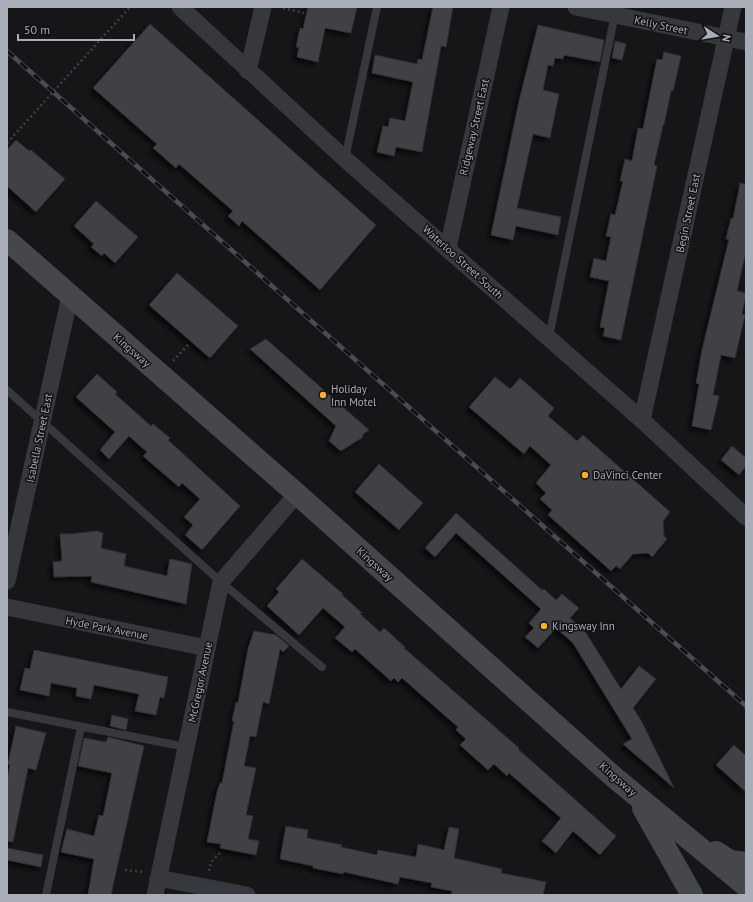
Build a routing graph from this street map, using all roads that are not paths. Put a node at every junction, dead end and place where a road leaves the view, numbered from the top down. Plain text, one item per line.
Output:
1 (180, 7) edge
2 (263, 7) edge
3 (377, 7) edge
4 (501, 7) edge
5 (576, 7) edge
6 (733, 7) edge
7 (616, 11) edge
8 (726, 38) junction
9 (746, 42) edge
10 (248, 71) junction
11 (344, 158) junction
12 (7, 240) edge
13 (448, 248) junction
14 (70, 296) junction
15 (548, 338) junction
16 (7, 390) edge
17 (642, 420) junction
18 (42, 422) junction
19 (297, 494) junction
20 (745, 511) edge
21 (7, 581) edge
22 (222, 582) junction
23 (7, 607) edge
24 (207, 648) junction
25 (322, 667) dead end
26 (7, 712) edge
27 (81, 727) junction
28 (186, 748) junction
29 (635, 795) junction
30 (746, 863) edge
31 (158, 878) junction
32 (746, 886) edge
33 (46, 895) edge
34 (155, 895) edge
35 (247, 895) edge
36 (692, 895) edge

1 - 10 street, Waterloo Street South
2 - 10 street
3 - 11 lane
4 - 13 street, Ridgeway Street East
5 - 7 street, Kelly Street
6 - 8 street, Begin Street East
7 - 8 street, Kelly Street
7 - 15 lane
8 - 9 street, Kelly Street
8 - 17 street, Begin Street East
10 - 11 street, Waterloo Street South
11 - 13 street, Waterloo Street South
12 - 14 main road, Kingsway
13 - 15 street, Waterloo Street South
14 - 18 street, Isabella Street East
14 - 19 main road, Kingsway
15 - 17 street, Waterloo Street South
16 - 18 lane
17 - 20 street, Waterloo Street South
18 - 21 street, Isabella Street East
18 - 22 lane
19 - 22 street, McGregor Avenue
19 - 29 main road, Kingsway
22 - 24 street, McGregor Avenue
22 - 25 lane
23 - 24 street, Hyde Park Avenue
24 - 28 street, McGregor Avenue
26 - 27 lane
27 - 28 lane
27 - 33 lane
28 - 31 street, McGregor Avenue
29 - 30 main road
29 - 32 main road, Kingsway
29 - 36 main road
31 - 34 street, McGregor Avenue
31 - 35 street

